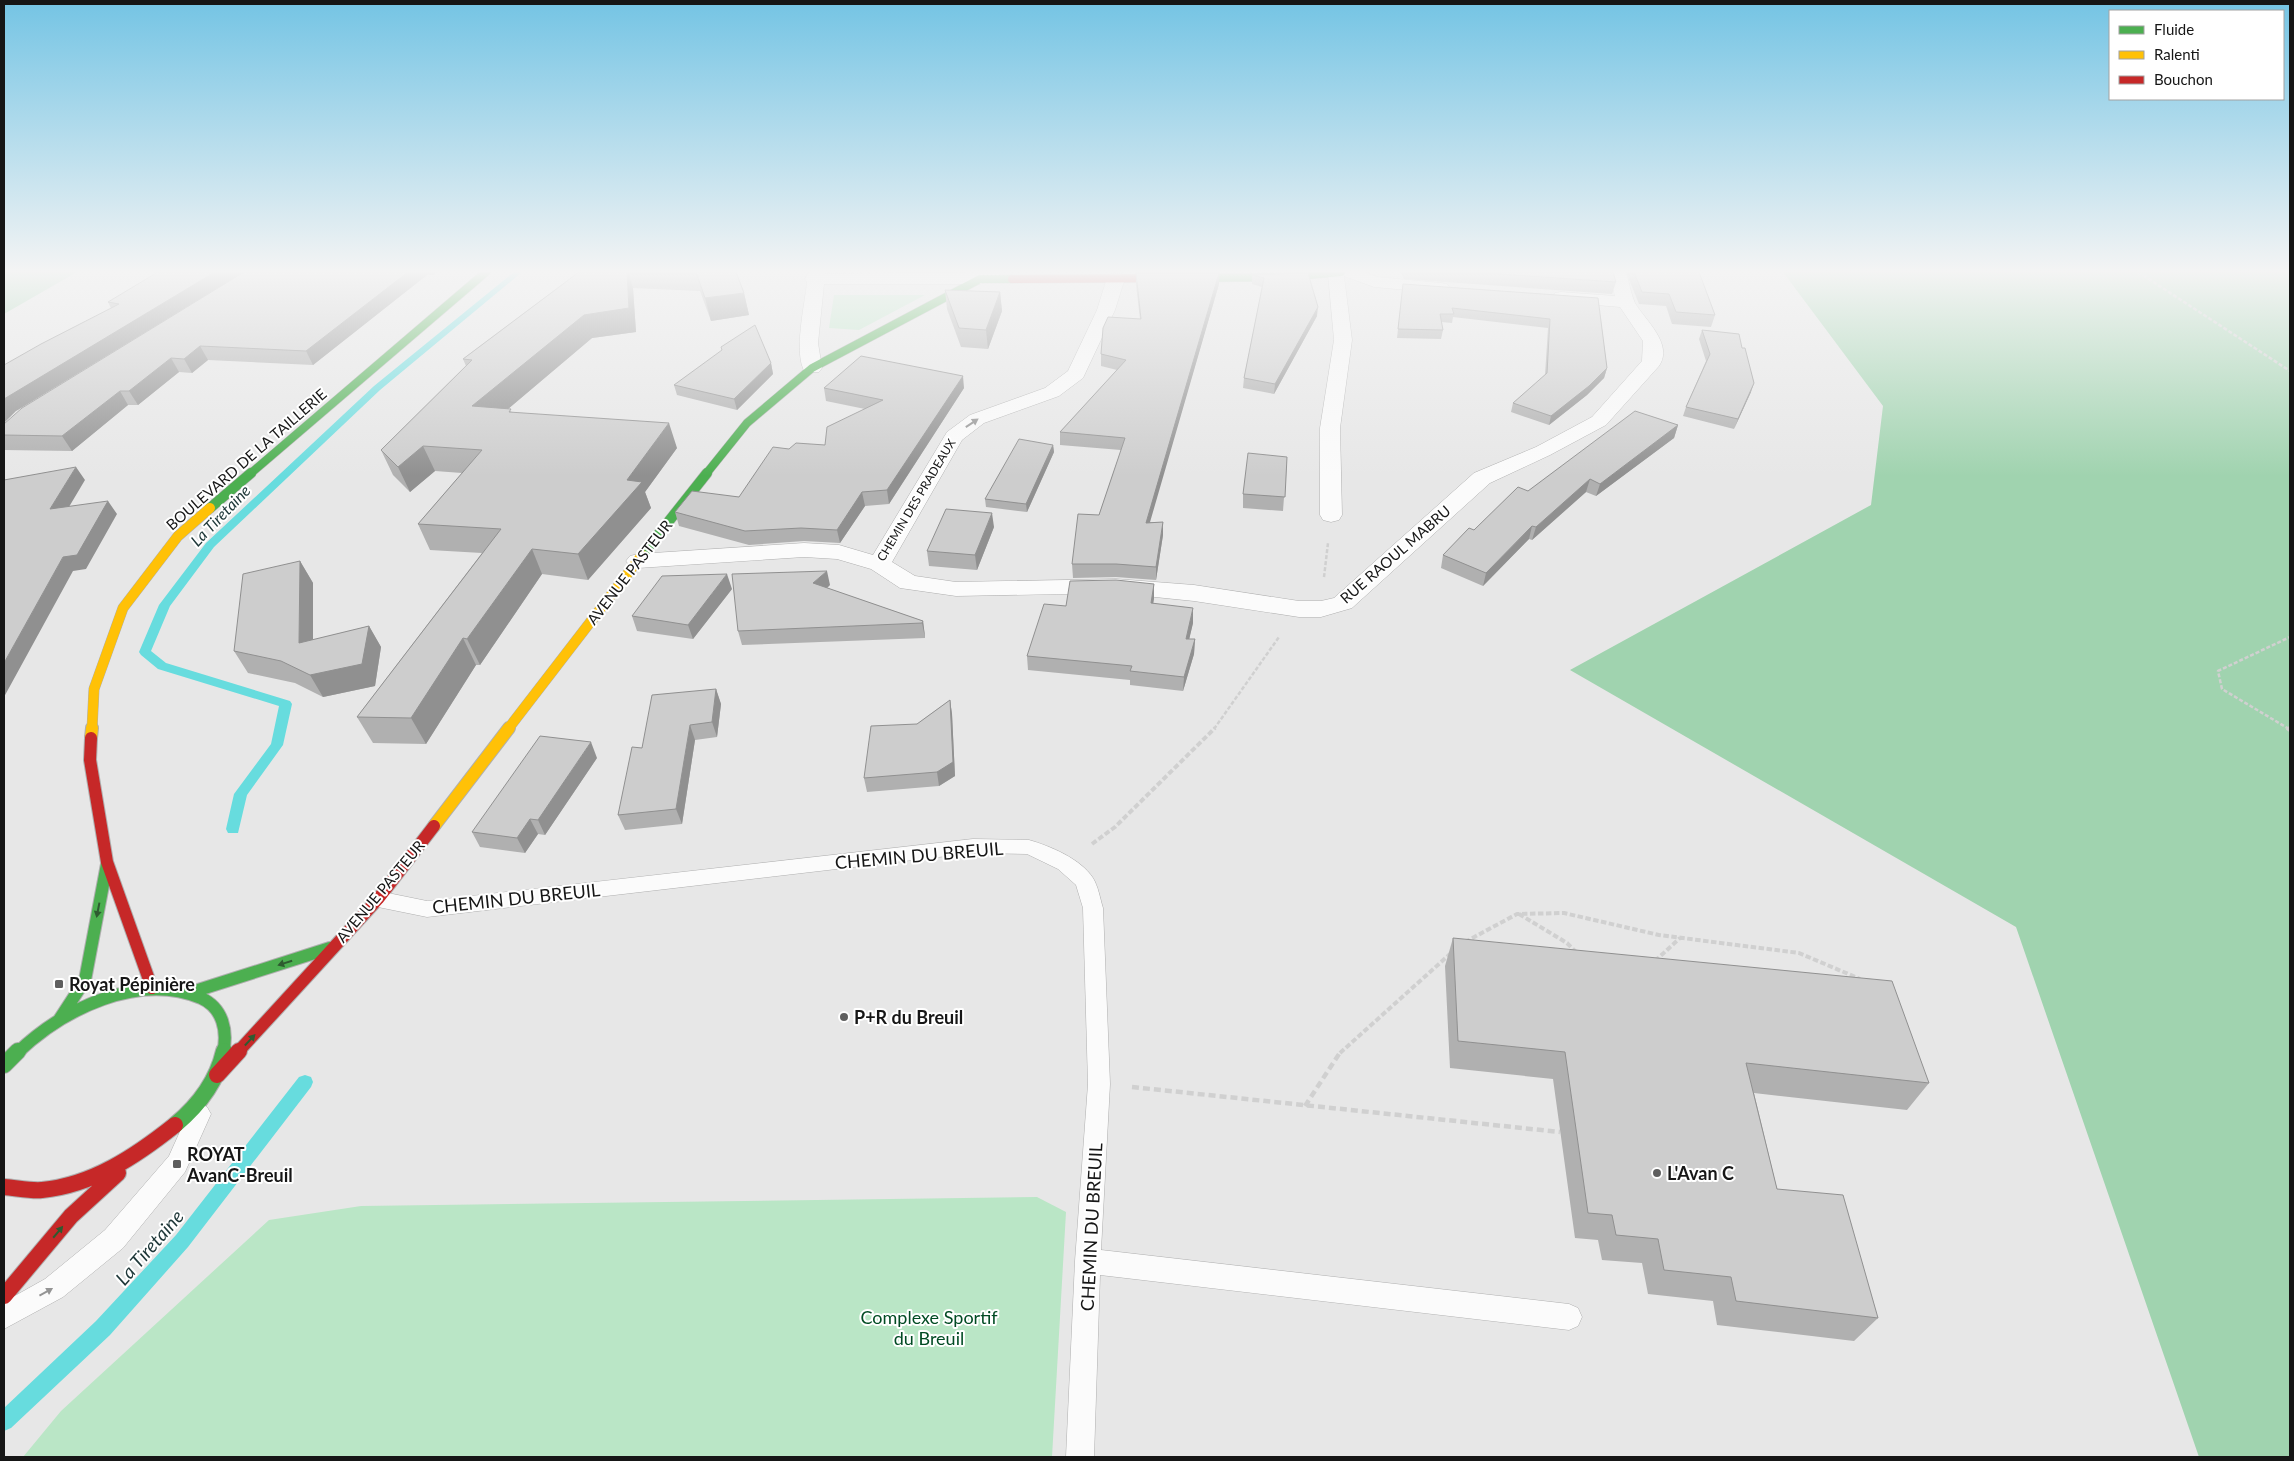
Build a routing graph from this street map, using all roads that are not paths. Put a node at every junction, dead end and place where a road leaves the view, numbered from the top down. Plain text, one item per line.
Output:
1 (406, 340) edge
2 (809, 340) edge
3 (865, 340) edge
4 (1092, 340) edge
5 (1343, 340) edge
6 (1651, 340) edge
7 (812, 368) junction
8 (1331, 515) road end
9 (638, 560) junction
10 (879, 564) junction
11 (107, 862) junction
12 (378, 899) junction
13 (332, 948) junction
14 (152, 988) junction
15 (192, 992) junction
16 (59, 1020) junction
17 (9, 1055) edge
18 (216, 1075) junction
19 (140, 1153) junction
20 (4, 1187) edge
21 (1088, 1261) junction
22 (4, 1296) edge
23 (4, 1316) edge
24 (1569, 1317) dead end
25 (1080, 1457) edge

1 - 11 main road, BOULEVARD DE LA TAILLERIE
2 - 7 street
3 - 7 main road, AVENUE PASTEUR
10 -> 4 street, CHEMIN DES PRADEAUX
5 - 8 street
6 - 10 street, RUE RAOUL MABRU
7 - 9 main road, AVENUE PASTEUR
9 - 10 street, CHEMIN DES PRADEAUX
9 - 12 main road, AVENUE PASTEUR
11 - 14 main road, BOULEVARD DE LA TAILLERIE
11 -> 16 main road, BOULEVARD DE LA TAILLERIE
12 - 13 main road, AVENUE PASTEUR
12 - 21 lane, CHEMIN DU BREUIL
13 -> 15 main road, AVENUE PASTEUR
18 -> 13 main road, AVENUE PASTEUR
14 - 15 main road
14 - 16 main road
15 - 18 main road
16 - 17 main road
18 - 19 main road
23 -> 18 lane
19 - 20 main road
22 -> 19 main road
21 - 24 lane
21 - 25 lane, CHEMIN DU BREUIL

